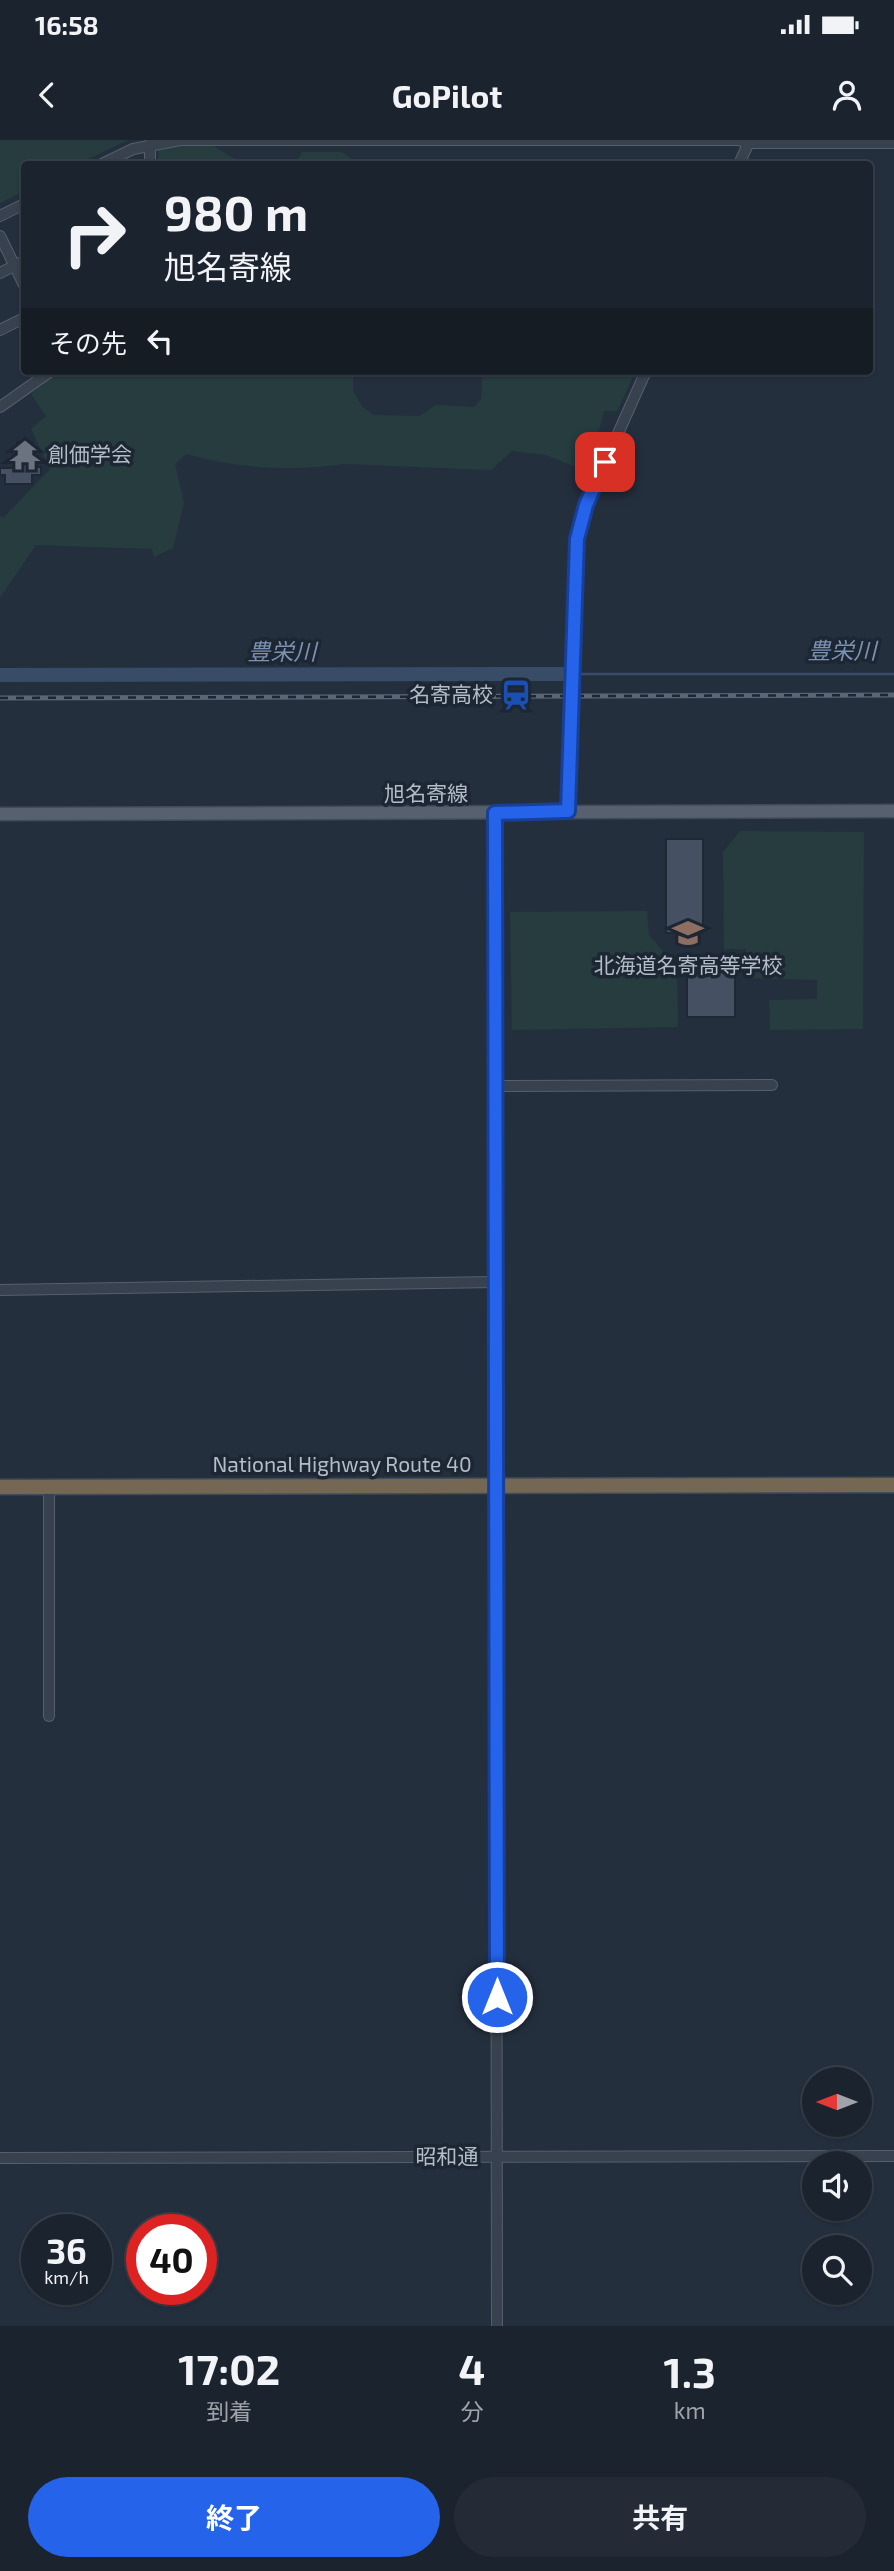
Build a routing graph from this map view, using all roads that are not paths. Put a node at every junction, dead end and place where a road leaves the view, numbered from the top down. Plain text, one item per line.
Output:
1 (750, 142) edge
2 (894, 143) edge
3 (150, 144) junction
4 (108, 161) edge
5 (150, 161) edge
6 (740, 161) edge
7 (21, 206) edge
8 (0, 216) edge
9 (0, 236) edge
10 (20, 263) edge
11 (0, 273) edge
12 (21, 320) edge
13 (0, 330) edge
14 (45, 375) edge
15 (644, 375) edge
16 (0, 407) edge
17 (568, 811) junction
18 (894, 811) edge
19 (495, 813) junction
20 (0, 814) edge
21 (772, 1085) dead end
22 (495, 1086) junction
23 (495, 1282) junction
24 (0, 1290) edge
25 (894, 1485) edge
26 (495, 1486) junction
27 (0, 1487) edge
28 (49, 1487) junction
29 (49, 1716) dead end
30 (894, 2156) edge
31 (497, 2157) junction
32 (0, 2158) edge
33 (497, 2326) edge

1 - 2 street
1 - 3 street
1 - 6 street
3 - 4 street
3 - 5 street
7 - 8 street
9 - 10 street
10 - 11 street
12 - 13 street
14 - 16 street
15 - 17 street
17 - 18 main road, 旭名寄線
17 - 19 main road, 旭名寄線
19 - 20 main road, 旭名寄線
19 - 22 street
21 - 22 street
22 - 23 street
23 - 24 street
23 - 26 street
25 - 26 highway, National Highway Route 40
26 - 28 highway, National Highway Route 40
26 - 31 street
27 - 28 highway, National Highway Route 40
28 - 29 street
30 - 31 street, 昭和通
31 - 32 street, 昭和通
31 - 33 street

